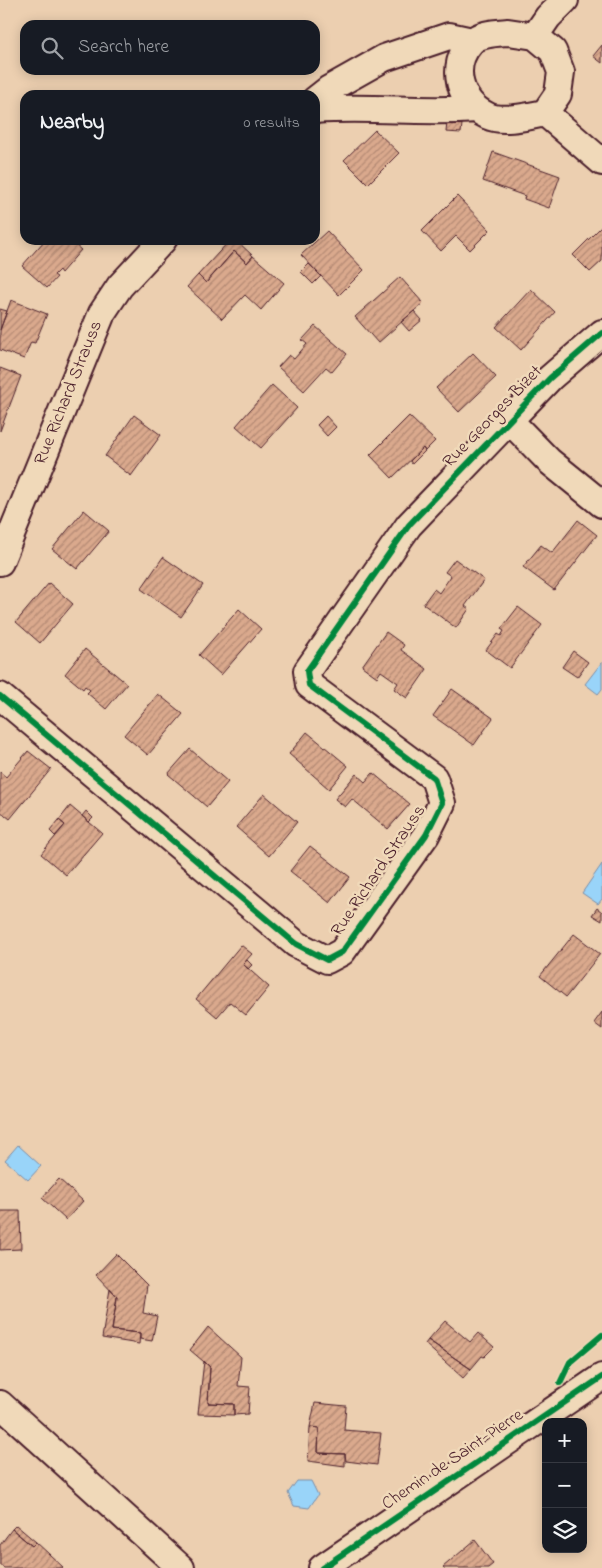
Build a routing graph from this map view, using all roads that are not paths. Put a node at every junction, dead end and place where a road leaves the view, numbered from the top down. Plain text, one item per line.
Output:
1 (565, 0) edge
2 (535, 36) junction
3 (472, 41) junction
4 (320, 96) edge
5 (476, 109) junction
6 (320, 110) edge
7 (545, 113) junction
8 (602, 162) edge
9 (158, 245) edge
10 (602, 333) edge
11 (510, 421) junction
12 (602, 504) edge
13 (410, 525) joint
14 (0, 562) edge
15 (0, 696) edge
16 (602, 1377) edge
17 (0, 1404) edge
18 (181, 1568) edge
19 (322, 1568) edge

1 - 2 street
2 - 3 street
2 - 7 street
3 - 4 street
3 - 5 street
5 - 6 street
5 - 7 street
7 - 8 street
9 - 14 street, Rue Richard Strauss
10 - 11 street, Rue Georges Bizet
11 - 12 street
11 - 13 street, Rue Georges Bizet
13 - 15 street, Rue Richard Strauss
16 - 19 street, Chemin de Saint-Pierre
17 - 18 street

